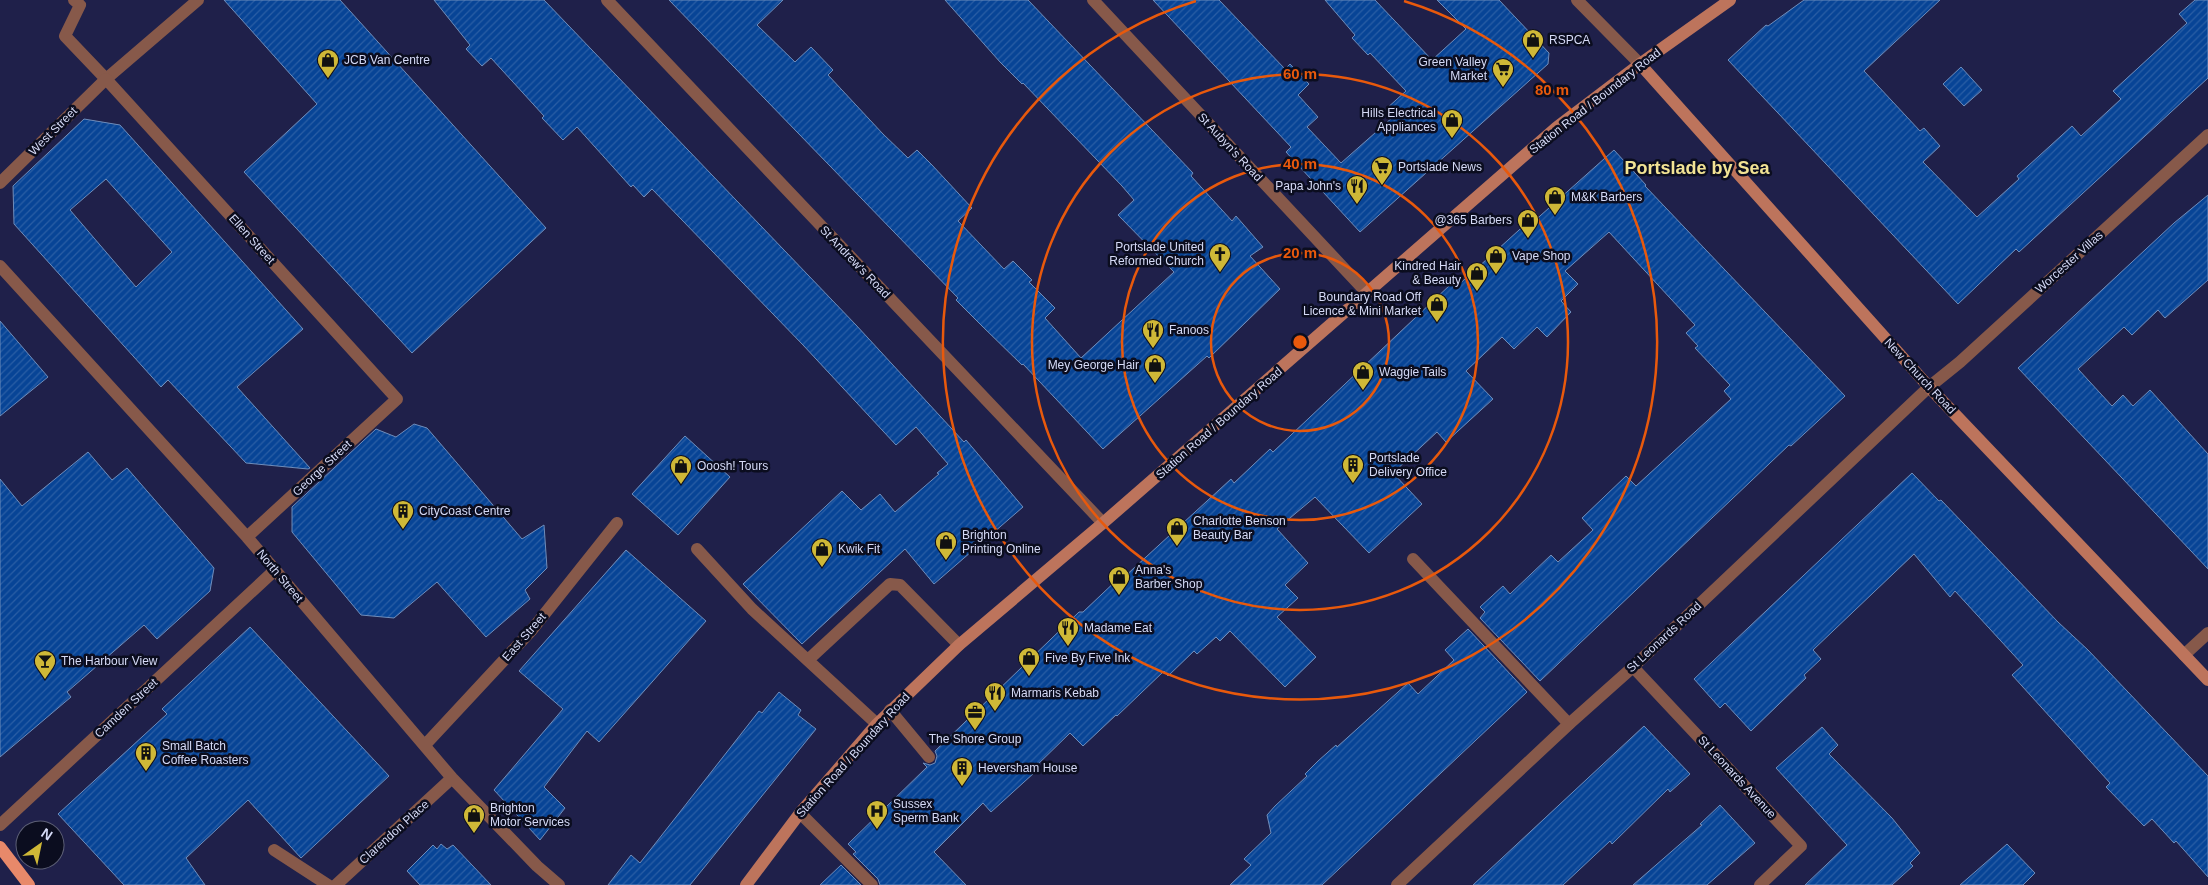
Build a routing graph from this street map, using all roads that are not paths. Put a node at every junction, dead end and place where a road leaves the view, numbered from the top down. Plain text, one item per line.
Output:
1 (74, 0) edge
2 (198, 0) edge
3 (607, 0) edge
4 (1093, 0) edge
5 (1576, 0) edge
6 (1730, 0) edge
7 (1640, 64) junction
8 (106, 78) junction
9 (2208, 136) edge
10 (0, 184) edge
11 (0, 266) edge
12 (1367, 293) junction
13 (1929, 386) junction
14 (397, 399) joint
15 (617, 522) dead end
16 (1103, 523) junction
17 (247, 538) junction
18 (696, 549) dead end
19 (1413, 558) dead end
20 (275, 570) junction
21 (2208, 633) edge
22 (959, 645) junction
23 (2184, 654) junction
24 (808, 660) junction
25 (1633, 667) junction
26 (2208, 680) edge
27 (890, 710) junction
28 (878, 724) junction
29 (1569, 724) junction
30 (425, 745) junction
31 (929, 757) dead end
32 (452, 778) junction
33 (800, 813) junction
34 (0, 825) edge
35 (0, 847) edge
36 (274, 850) dead end
37 (29, 885) edge
38 (328, 885) edge
39 (336, 885) edge
40 (559, 885) edge
41 (746, 885) edge
42 (872, 885) edge
43 (1397, 885) edge
44 (1760, 885) edge

1 - 8 street, Ellen Street
2 - 8 street, West Street
3 - 16 street, St Andrew's Road
4 - 12 street, St Aubyn's Road
5 - 7 street
6 - 7 main road, Station Road / Boundary Road
7 - 12 main road, Station Road / Boundary Road
7 - 13 main road, New Church Road
8 - 10 street, West Street
8 - 14 street, Ellen Street
9 - 13 street, Worcester Villas
11 - 17 street, North Street
12 - 16 main road, Station Road / Boundary Road
13 - 23 main road, New Church Road
13 - 25 street, St Leonards Road
14 - 17 street, George Street
15 - 30 street, East Street
16 - 22 main road, Station Road / Boundary Road
17 - 20 street, North Street
18 - 24 street
19 - 29 street
20 - 30 street, North Street
20 - 34 street, Camden Street
21 - 23 street
22 - 24 street
22 - 27 main road, Station Road / Boundary Road
23 - 26 main road, New Church Road
24 - 28 street
25 - 29 street, St Leonards Road
25 - 44 street, St Leonards Avenue
27 - 28 main road, Station Road / Boundary Road
27 - 31 street
28 - 33 main road, Station Road / Boundary Road
29 - 43 street, St Leonards Road
30 - 32 street, North Street
32 - 39 street, Clarendon Place
32 - 40 street, North Street
33 - 41 main road, Station Road / Boundary Road
33 - 42 street
35 - 37 main road
36 - 38 street

